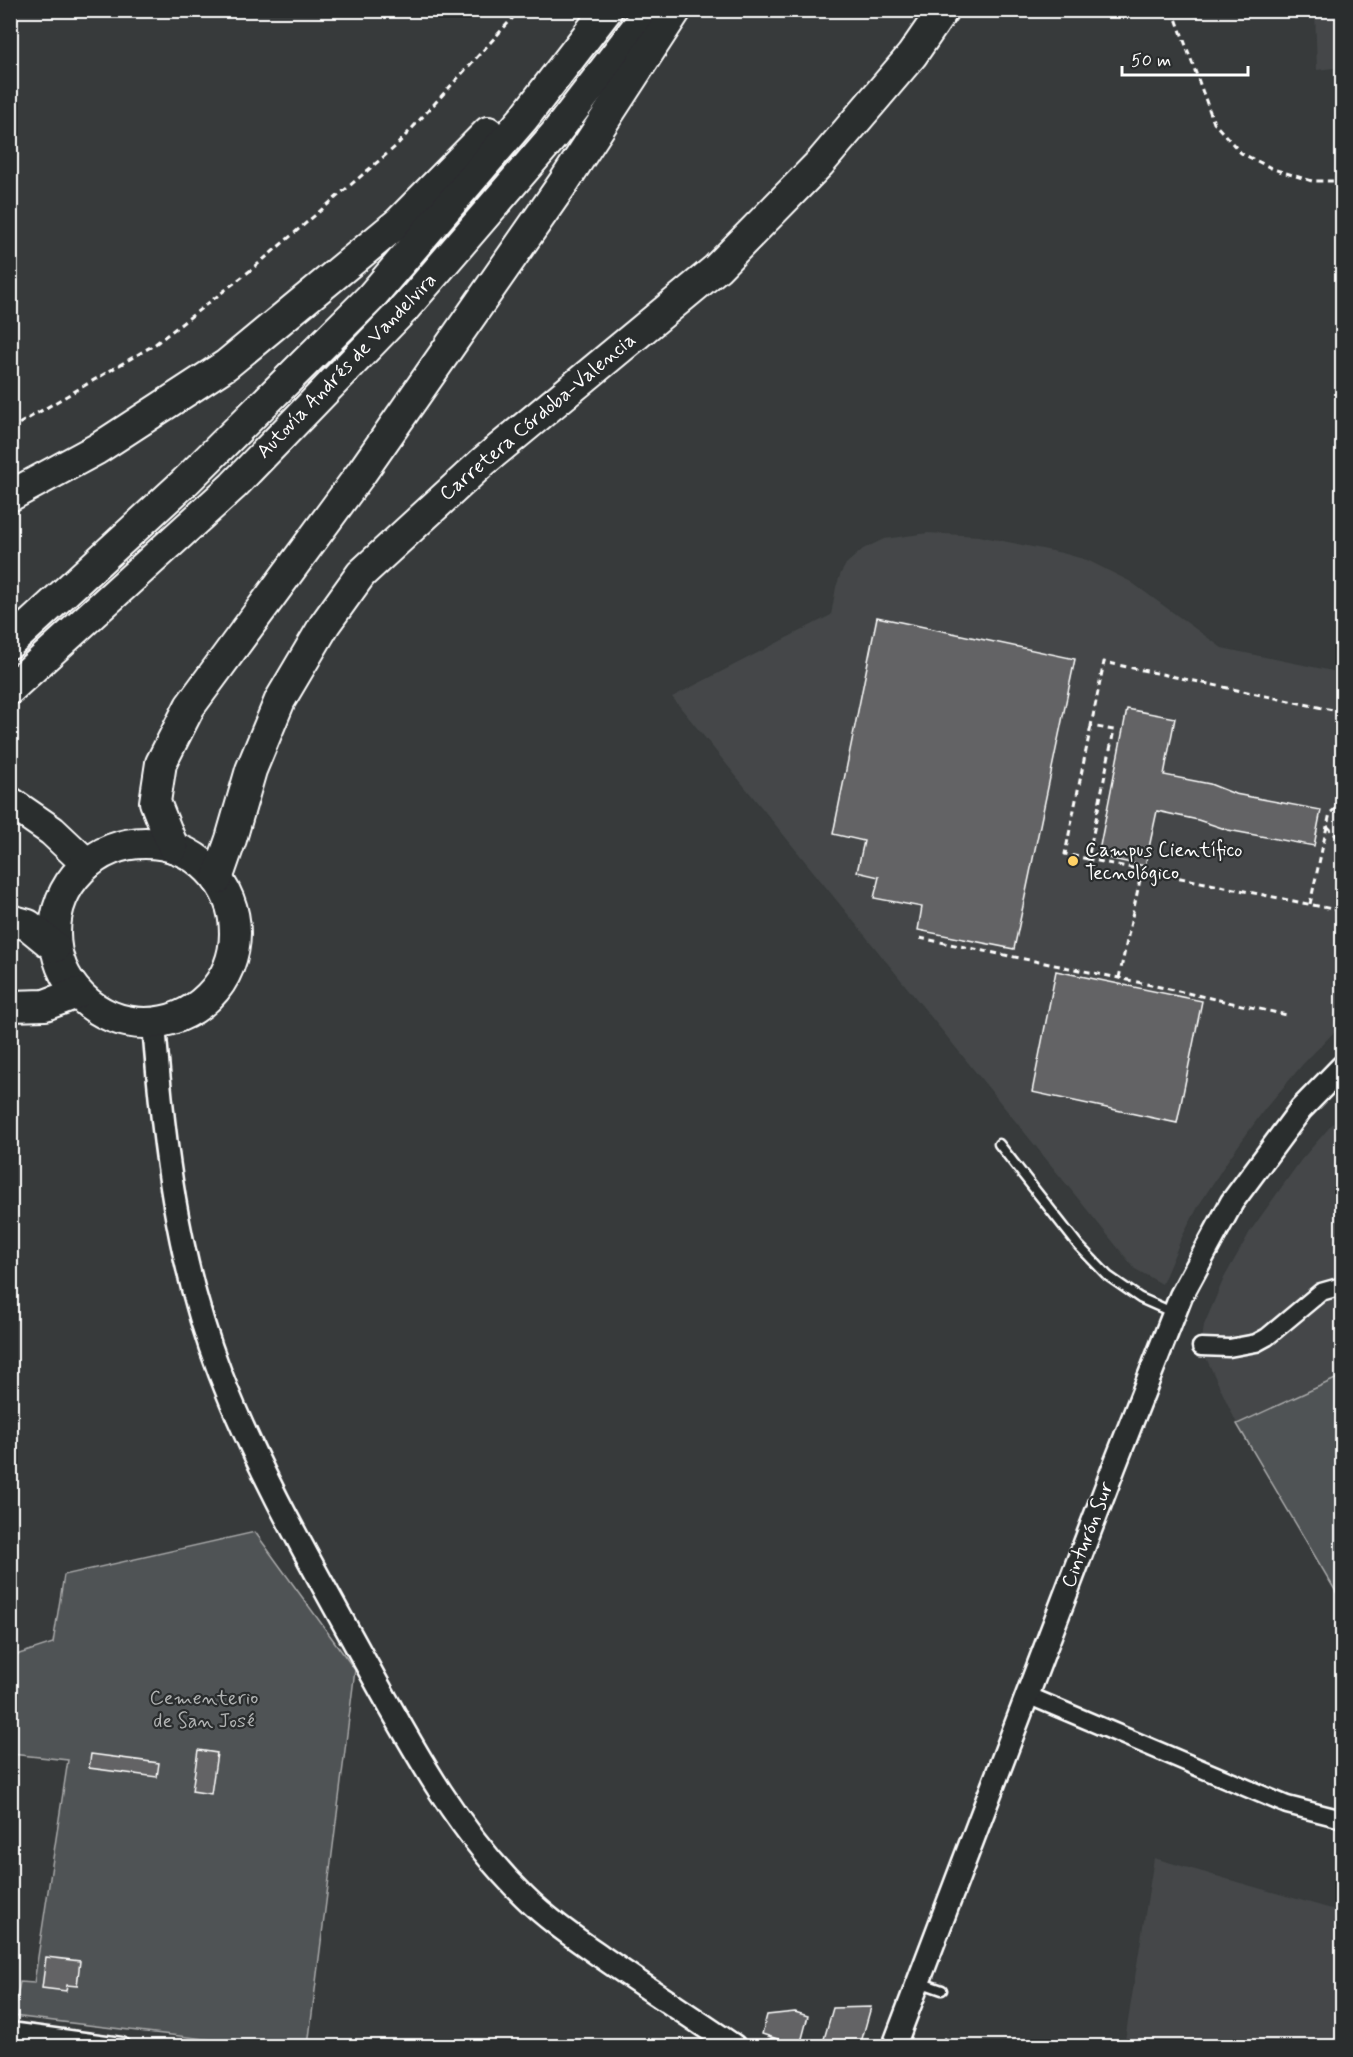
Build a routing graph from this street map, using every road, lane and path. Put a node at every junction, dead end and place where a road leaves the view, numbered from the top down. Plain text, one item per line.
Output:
1 (520, 10) edge
2 (605, 10) edge
3 (650, 10) edge
4 (676, 10) edge
5 (944, 10) edge
6 (1173, 10) edge
7 (1342, 181) edge
8 (10, 429) edge
9 (10, 496) edge
10 (10, 643) edge
11 (10, 689) edge
12 (1342, 712) edge
13 (1091, 726) junction
14 (10, 802) edge
15 (1342, 803) edge
16 (1327, 826) junction
17 (1342, 842) edge
18 (173, 847) junction
19 (1088, 859) junction
20 (87, 864) junction
21 (1142, 870) junction
22 (217, 879) junction
23 (1310, 904) junction
24 (1342, 911) edge
25 (10, 920) edge
26 (920, 938) dead end
27 (55, 947) junction
28 (1119, 978) junction
29 (77, 993) junction
30 (10, 1006) edge
31 (1287, 1015) dead end
32 (154, 1024) junction
33 (1342, 1066) edge
34 (999, 1144) dead end
35 (1342, 1286) edge
36 (1175, 1313) junction
37 (1201, 1347) dead end
38 (1027, 1695) junction
39 (1342, 1819) edge
40 (919, 1982) junction
41 (942, 1990) dead end
42 (15, 2036) edge
43 (896, 2044) edge
44 (121, 2046) edge
45 (734, 2046) edge
46 (768, 2046) edge
47 (783, 2046) edge

1 - 8 path
2 - 9 highway
2 - 10 highway, Autovía Andrés de Vandelvira
3 - 11 highway, Autovía Andrés de Vandelvira
4 - 18 highway
5 - 22 highway, Carretera Córdoba-Valencia
6 - 7 path
12 - 13 path
13 - 19 path
13 - 19 path
14 - 20 highway
15 - 16 path
16 - 17 path
16 - 23 path
18 - 20 highway
18 - 22 highway
19 - 21 path
20 - 27 highway
21 - 23 path
21 - 28 path
22 - 32 highway
23 - 24 path
25 - 27 highway
26 - 28 path
27 - 29 highway
28 - 31 path
29 - 30 highway
29 - 32 highway
32 - 45 street
33 - 36 street, Cinturón Sur
34 - 36 lane
35 - 37 street
36 - 38 street, Cinturón Sur
38 - 39 street
38 - 40 street, Cinturón Sur
40 - 41 lane
40 - 43 street, Cinturón Sur
42 - 44 street
46 - 47 lane

